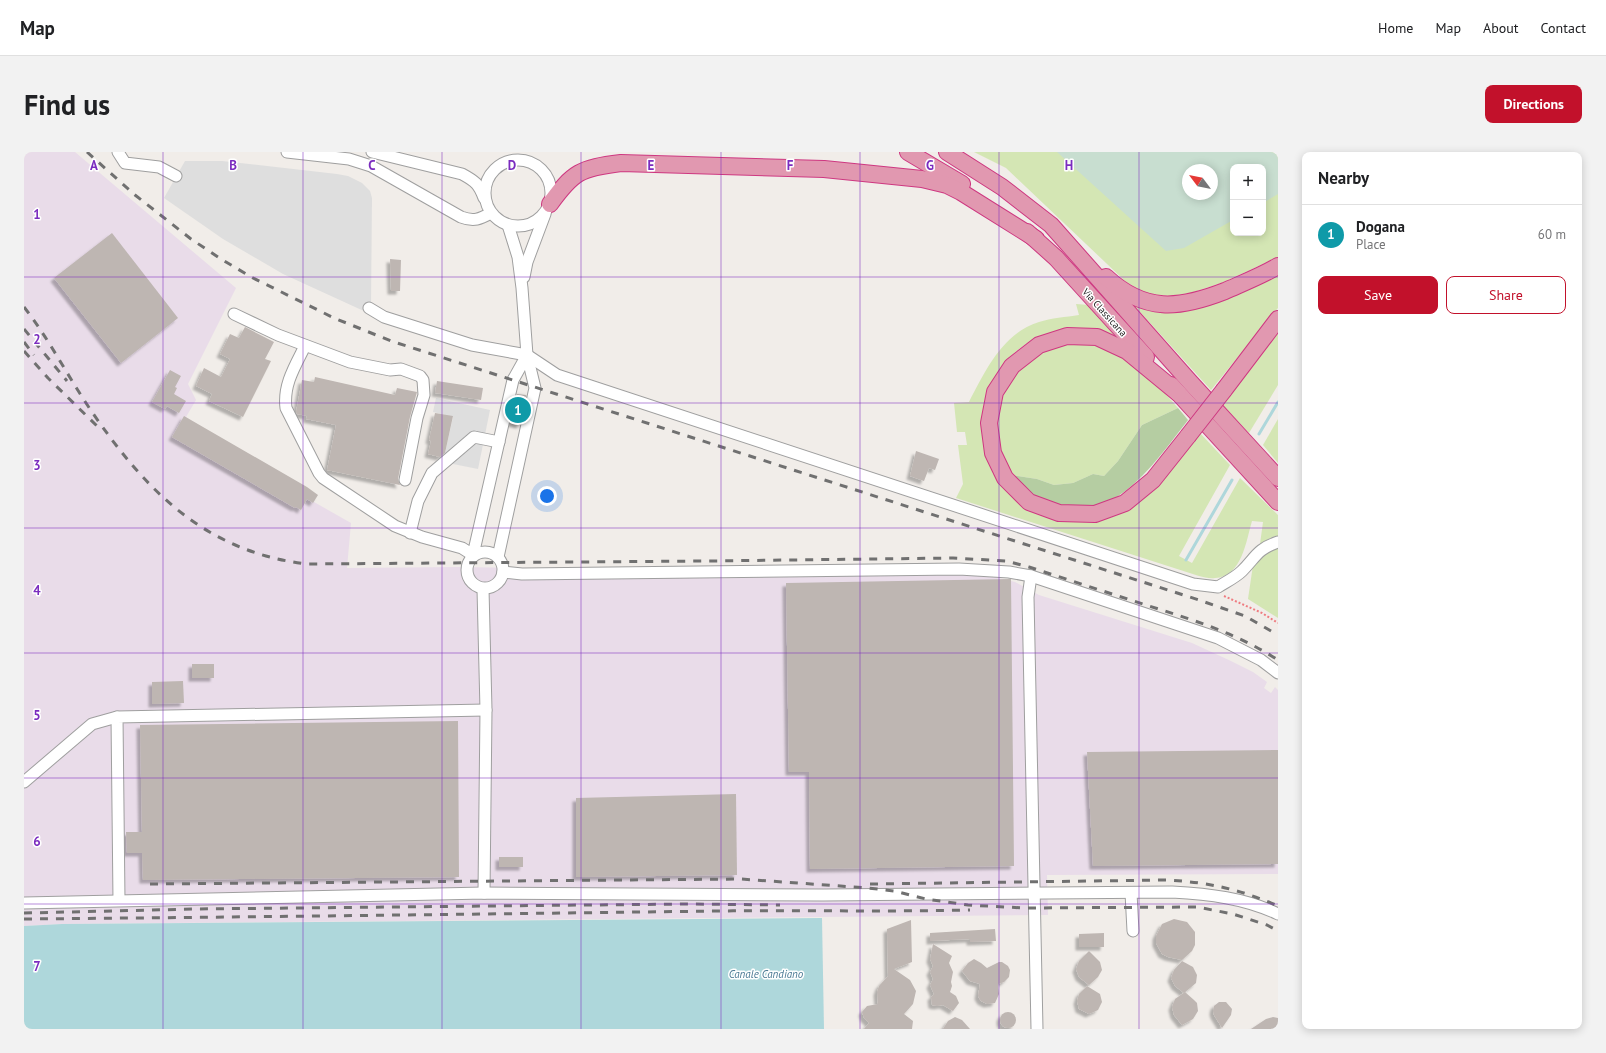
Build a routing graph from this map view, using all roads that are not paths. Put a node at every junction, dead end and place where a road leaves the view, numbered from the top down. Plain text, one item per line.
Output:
1 (118, 152) edge
2 (287, 152) edge
3 (372, 152) edge
4 (512, 152) edge
5 (533, 152) edge
6 (908, 152) edge
7 (947, 152) edge
8 (505, 162) junction
9 (540, 167) junction
10 (176, 176) dead end
11 (486, 202) junction
12 (547, 209) junction
13 (491, 213) junction
14 (508, 225) junction
15 (1051, 225) junction
16 (1036, 239) junction
17 (1278, 266) edge
18 (522, 288) junction
19 (369, 308) dead end
20 (234, 314) dead end
21 (1278, 319) edge
22 (306, 346) junction
23 (527, 355) junction
24 (1178, 393) junction
25 (499, 442) junction
26 (1278, 478) edge
27 (405, 480) dead end
28 (1278, 502) edge
29 (410, 533) junction
30 (1278, 542) edge
31 (474, 556) junction
32 (498, 557) junction
33 (503, 572) junction
34 (1031, 576) junction
35 (483, 589) junction
36 (1278, 673) edge
37 (486, 710) junction
38 (117, 717) junction
39 (24, 782) edge
40 (484, 893) junction
41 (1034, 893) junction
42 (1131, 893) junction
43 (119, 900) junction
44 (24, 903) edge
45 (1278, 914) edge
46 (1133, 931) dead end
47 (1038, 1029) edge

1 - 10 street
2 - 13 street
3 - 11 street
4 - 8 street
5 - 9 street
6 - 16 highway, Via Classicana
7 - 15 highway, Via Classicana
8 - 9 street
8 - 11 street
9 - 12 street
11 - 13 street
12 - 14 street
12 - 16 highway
12 - 18 street
13 - 14 street
14 - 18 street
15 - 17 highway
15 - 26 highway, Via Classicana
16 - 24 highway, Via Classicana
18 - 23 street
19 - 23 street
20 - 22 street
21 - 24 highway, bridge
22 - 27 street
22 - 29 street
23 - 25 street
23 - 30 street
23 - 32 street
24 - 28 highway, Via Classicana
25 - 29 street
25 - 31 street
29 - 31 street
31 - 32 street
31 - 35 street
32 - 33 street
33 - 34 street
33 - 35 street
34 - 36 street
34 - 41 street
35 - 37 street
37 - 38 street
37 - 40 street
38 - 39 street
38 - 43 street
40 - 41 street
40 - 43 street
41 - 42 street
41 - 47 street
42 - 45 street
42 - 46 street
43 - 44 street

